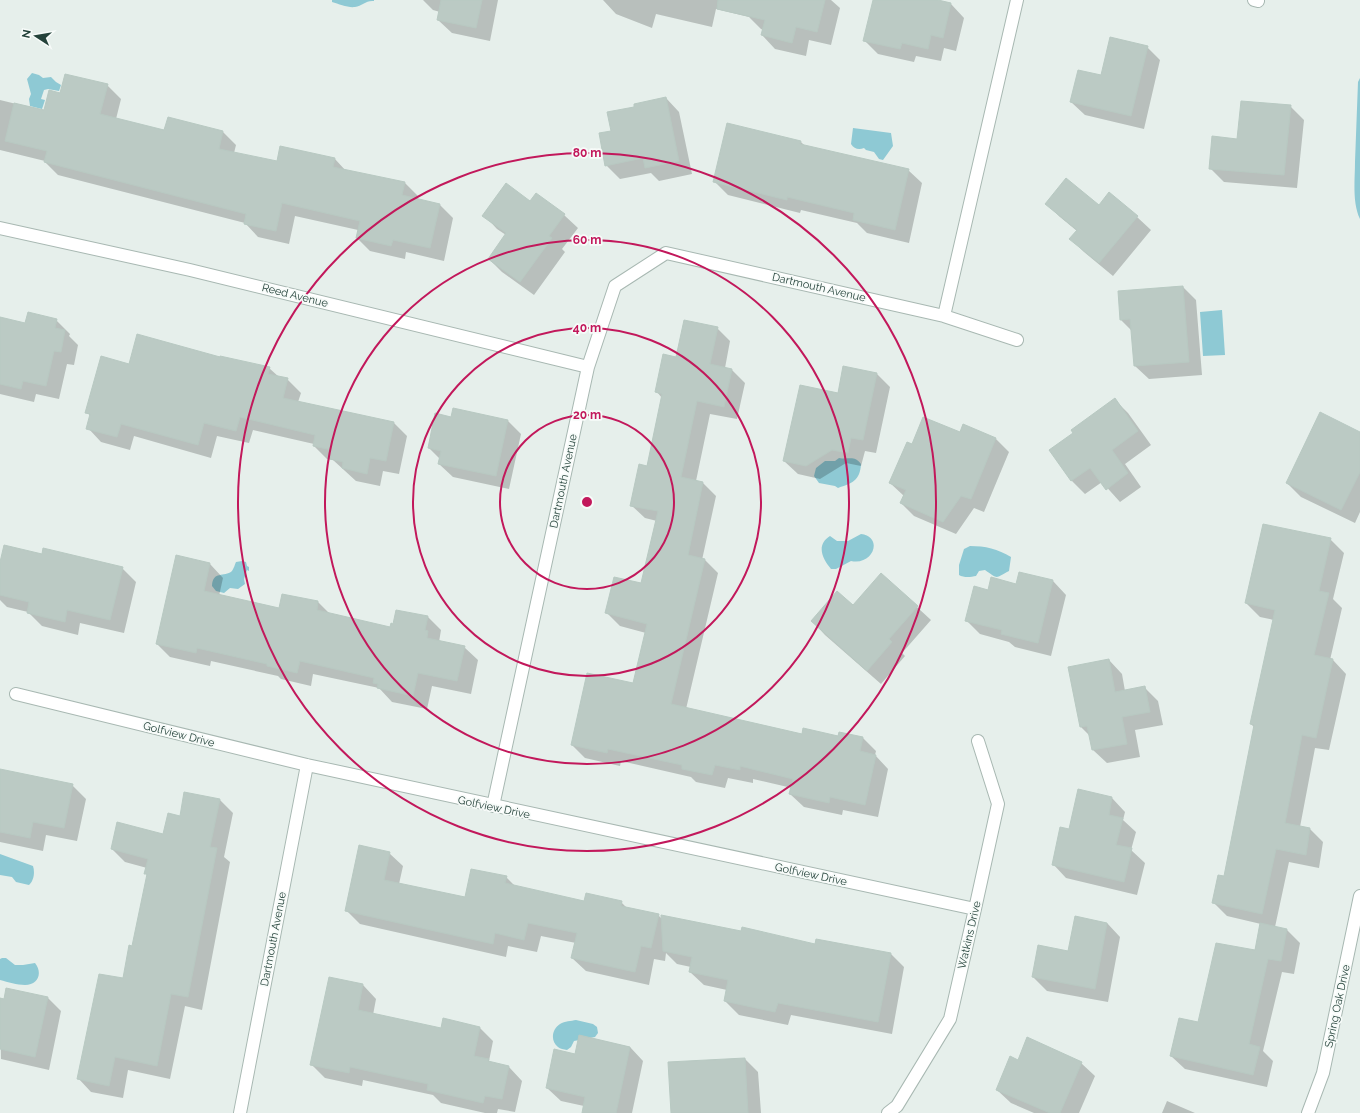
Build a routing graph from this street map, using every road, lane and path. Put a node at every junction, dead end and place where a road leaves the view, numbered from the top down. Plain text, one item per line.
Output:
1 (1017, 0) edge
2 (0, 228) edge
3 (944, 316) junction
4 (1017, 340) dead end
5 (588, 367) junction
6 (16, 694) dead end
7 (978, 741) dead end
8 (307, 766) junction
9 (493, 806) junction
10 (1360, 896) edge
11 (975, 909) junction
12 (240, 1113) edge
13 (888, 1113) edge
14 (1308, 1113) edge

1 - 3 street
2 - 5 street, Reed Avenue
3 - 4 street, Dartmouth Avenue
3 - 5 street, Dartmouth Avenue
5 - 9 street, Dartmouth Avenue
6 - 8 street, Golfview Drive
7 - 11 street, Watkins Drive
8 - 9 street, Golfview Drive
8 - 12 street, Dartmouth Avenue
9 - 11 street, Golfview Drive
10 - 14 street, Spring Oak Drive
11 - 13 street, Watkins Drive

